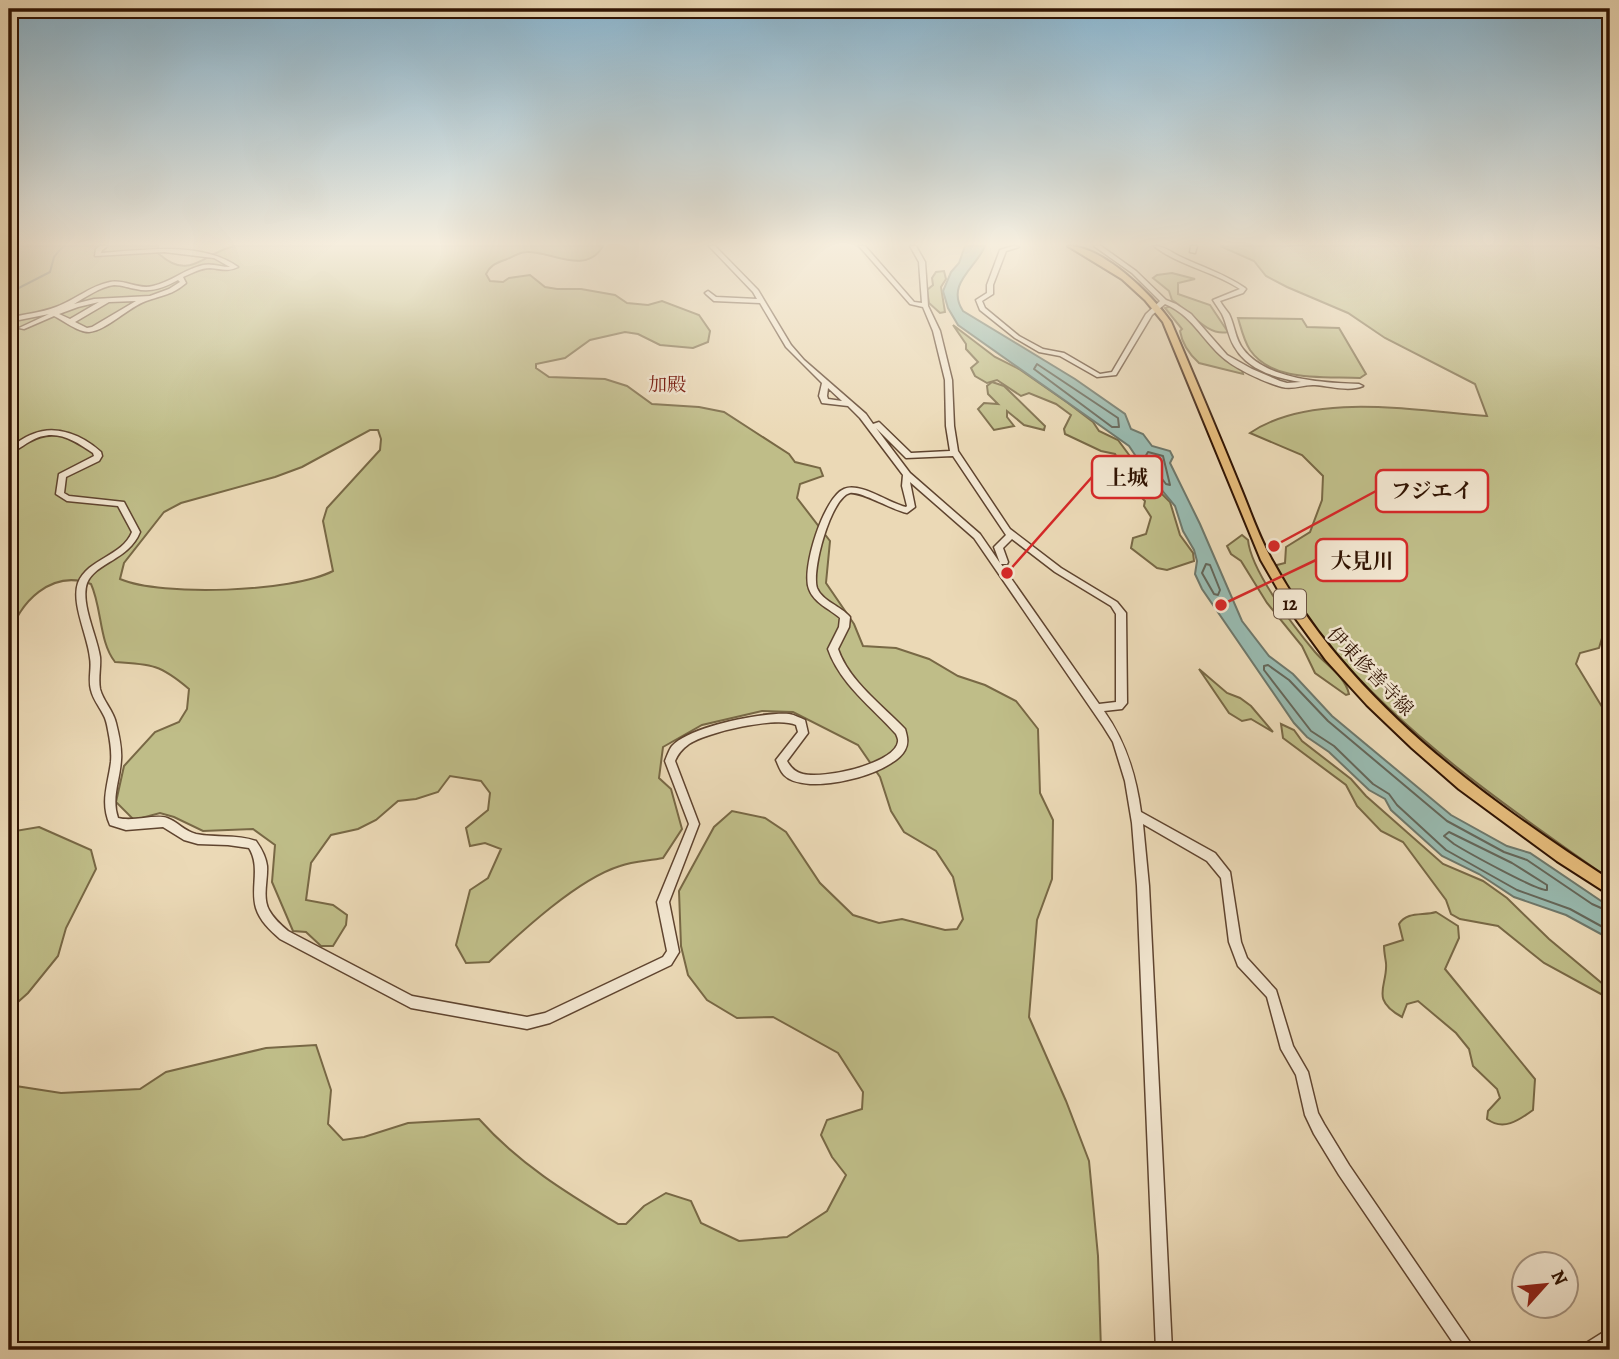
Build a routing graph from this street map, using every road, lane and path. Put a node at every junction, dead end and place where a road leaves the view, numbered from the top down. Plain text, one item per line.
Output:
1 (56, 309) edge
2 (68, 309) edge
3 (91, 309) edge
4 (128, 309) edge
5 (768, 309) edge
6 (927, 309) edge
7 (983, 309) edge
8 (1156, 309) edge
9 (1162, 309) edge
10 (1183, 309) edge
11 (1222, 309) edge
12 (55, 314) junction
13 (9, 320) edge
14 (70, 322) junction
15 (22, 328) dead end
16 (1314, 381) junction
17 (825, 383) junction
18 (1359, 386) dead end
19 (849, 404) junction
20 (861, 414) junction
21 (9, 451) edge
22 (955, 453) junction
23 (907, 475) junction
24 (1011, 535) junction
25 (1011, 584) junction
26 (1097, 708) junction
27 (1135, 814) junction
28 (1610, 888) edge
29 (1610, 1336) edge
30 (1164, 1350) edge
31 (1467, 1350) edge
32 (1588, 1350) edge

1 - 13 street
2 - 12 street
3 - 14 street
4 - 14 street
5 - 17 street
6 - 22 street
7 - 8 street
9 - 28 main road, 伊東修善寺線 / 12
10 - 16 street
11 - 16 street
12 - 14 street
12 - 15 street
16 - 18 street
17 - 19 street
17 - 19 street
19 - 20 street
20 - 22 street
20 - 23 street
21 - 23 street
22 - 24 street
23 - 25 street
24 - 25 street
24 - 26 street
25 - 26 street
26 - 27 street
27 - 30 street
27 - 31 street
29 - 32 street

